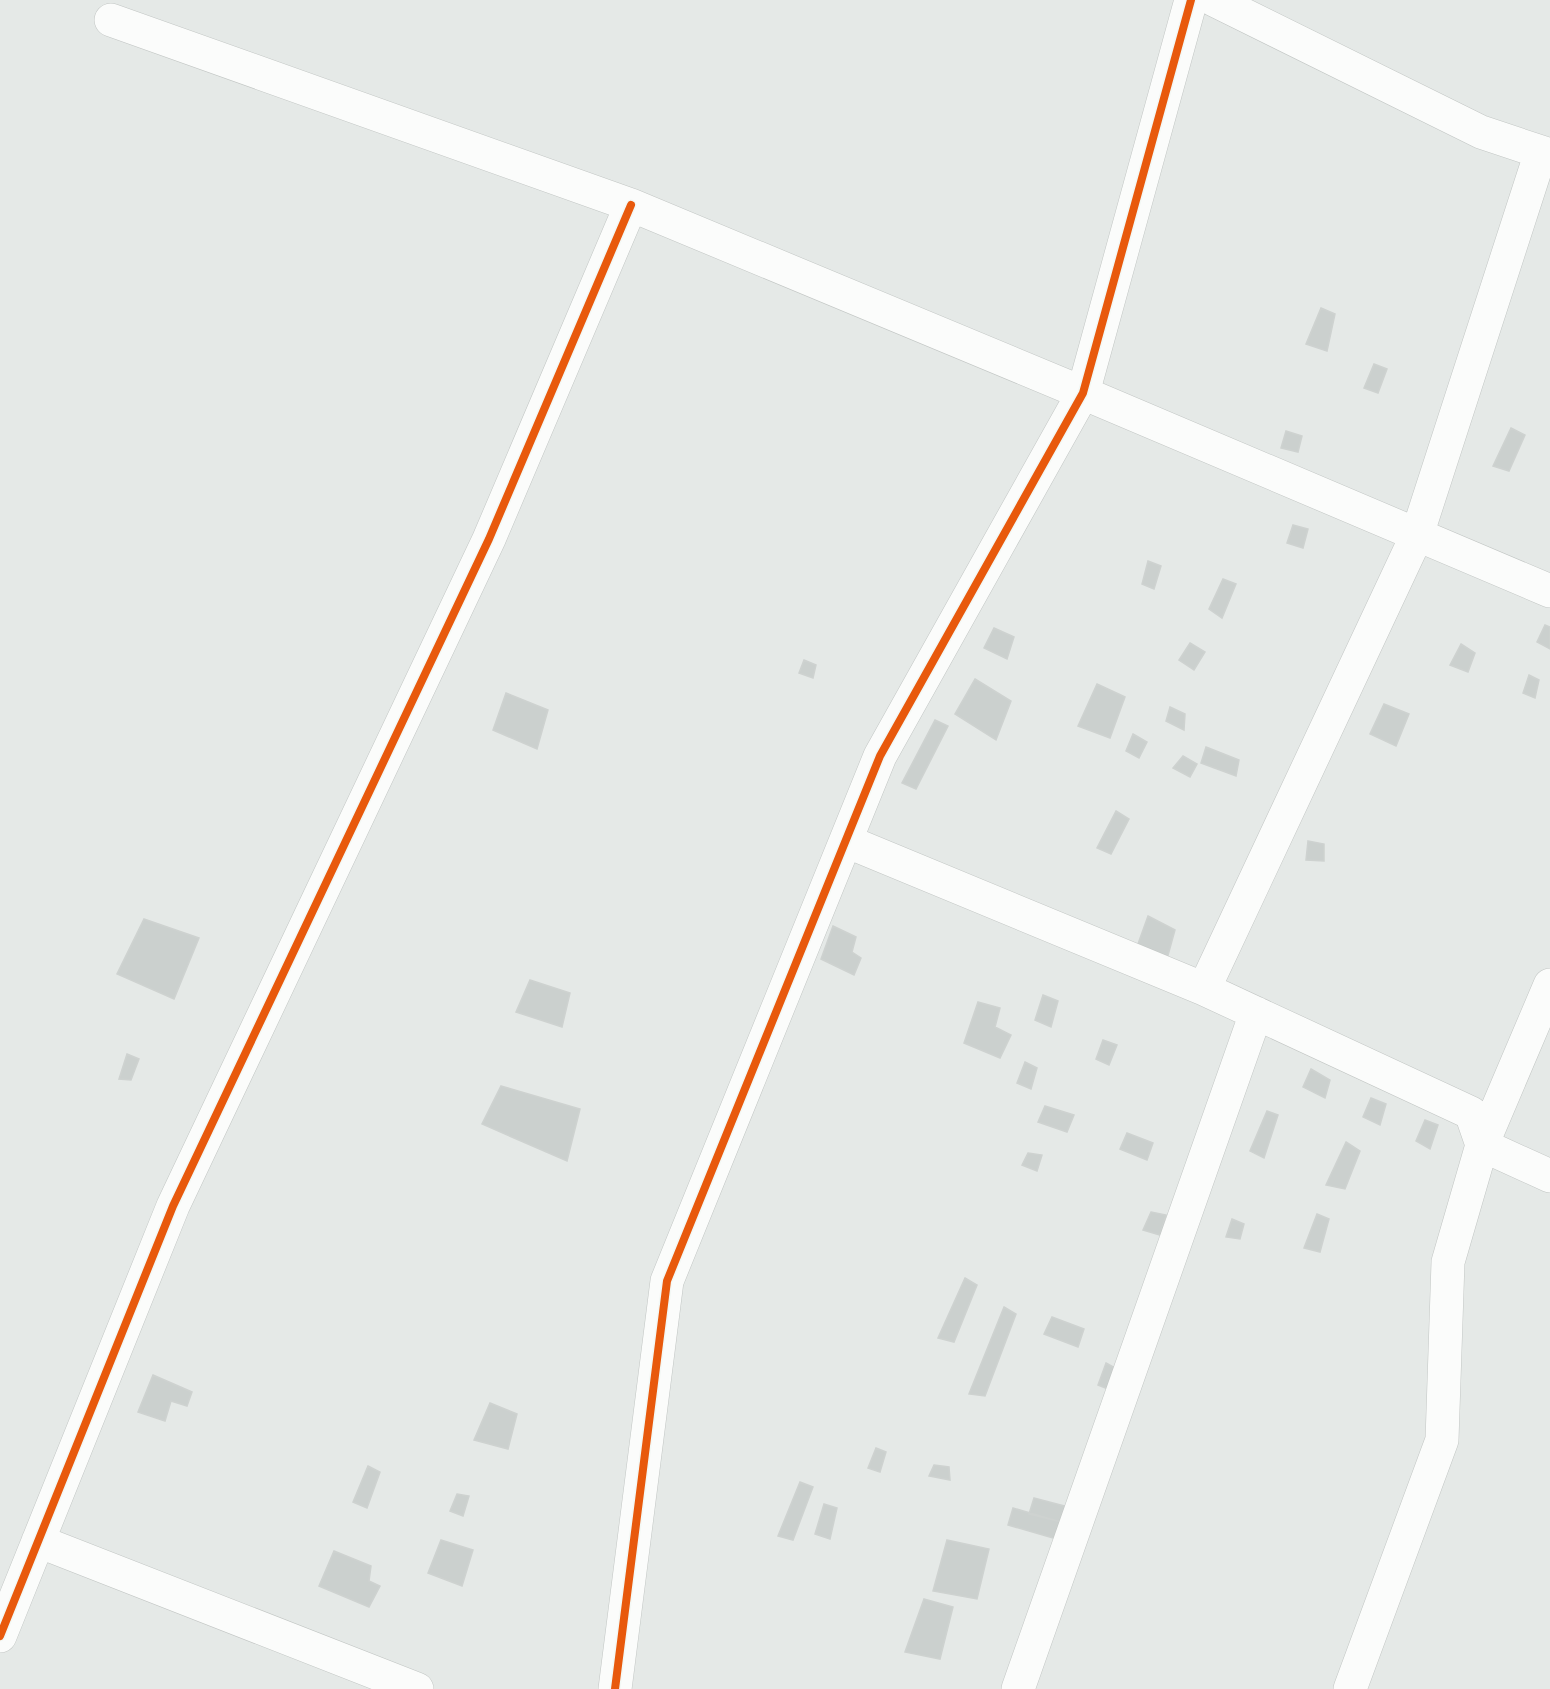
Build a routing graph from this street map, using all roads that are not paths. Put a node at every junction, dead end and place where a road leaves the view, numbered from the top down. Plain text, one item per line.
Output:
1 (1191, 0) edge
2 (1214, 0) edge
3 (111, 20) dead end
4 (1546, 154) edge
5 (630, 206) junction
6 (1083, 393) junction
7 (1417, 535) junction
8 (1550, 591) edge
9 (846, 841) junction
10 (1550, 985) edge
11 (1204, 990) junction
12 (1256, 1013) junction
13 (1482, 1145) junction
14 (1550, 1176) edge
15 (38, 1541) junction
16 (0, 1636) edge
17 (417, 1689) edge
18 (615, 1689) edge
19 (1018, 1689) edge
20 (1350, 1689) edge

1 - 6 street
2 - 4 street
3 - 5 street
4 - 7 street
5 - 6 street
5 - 15 street
6 - 7 street
6 - 9 street
7 - 8 street
7 - 11 street
9 - 11 street
9 - 18 street
10 - 13 street
11 - 12 street
12 - 13 street
12 - 19 street
13 - 14 street
13 - 20 street
15 - 16 street
15 - 17 street

